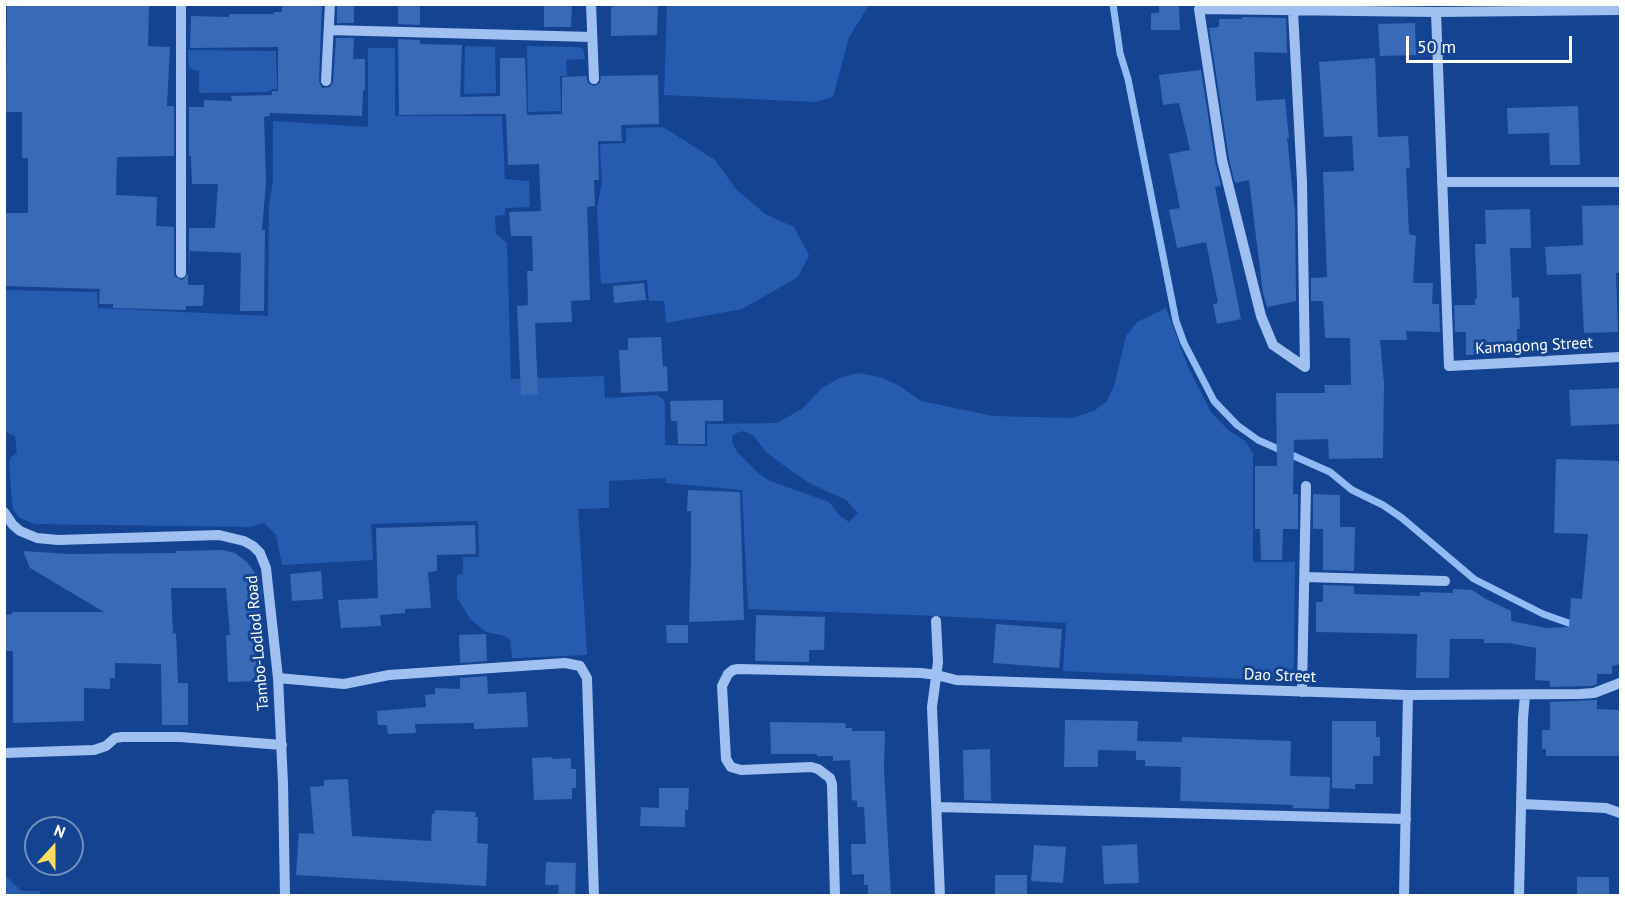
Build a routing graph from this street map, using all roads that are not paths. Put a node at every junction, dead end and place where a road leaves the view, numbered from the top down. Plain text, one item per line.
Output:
1 (181, 4) edge
2 (330, 4) edge
3 (591, 4) edge
4 (1620, 10) edge
5 (1293, 11) junction
6 (1436, 12) junction
7 (329, 30) junction
8 (592, 37) junction
9 (594, 79) dead end
10 (326, 81) dead end
11 (1442, 182) junction
12 (1620, 182) edge
13 (181, 273) dead end
14 (1620, 357) edge
15 (1306, 486) dead end
16 (4, 512) edge
17 (20, 531) junction
18 (13, 542) dead end
19 (1305, 577) junction
20 (1445, 581) dead end
21 (936, 621) dead end
22 (937, 675) junction
23 (278, 678) junction
24 (1620, 683) edge
25 (1302, 692) junction
26 (1408, 695) junction
27 (1525, 695) junction
28 (282, 745) junction
29 (4, 753) edge
30 (1522, 804) junction
31 (937, 807) junction
32 (1620, 813) edge
33 (1406, 819) junction
34 (285, 896) edge
35 (594, 896) edge
36 (835, 896) edge
37 (940, 896) edge
38 (1404, 896) edge
39 (1519, 896) edge

1 - 13 street
2 - 7 street
3 - 8 street
4 - 6 street
5 - 5 street
5 - 6 street
6 - 11 street
7 - 8 street
7 - 10 street
8 - 9 street
11 - 12 street
11 - 14 street, Kamagong Street
15 - 19 street
16 - 17 street
17 - 18 street
17 - 23 street, Tambo-Lodlod Road
19 - 20 street
19 - 25 street
21 - 22 street
22 - 25 street, Dao Street
22 - 31 street
22 - 36 street, Dao Street
23 - 28 street, Tambo-Lodlod Road
23 - 35 street
24 - 27 street, Dao Street
25 - 26 street, Dao Street
26 - 27 street, Dao Street
26 - 33 street
27 - 30 street
28 - 29 street
28 - 34 street, Tambo-Lodlod Road
30 - 32 street
30 - 39 street
31 - 33 street
31 - 37 street
33 - 38 street

